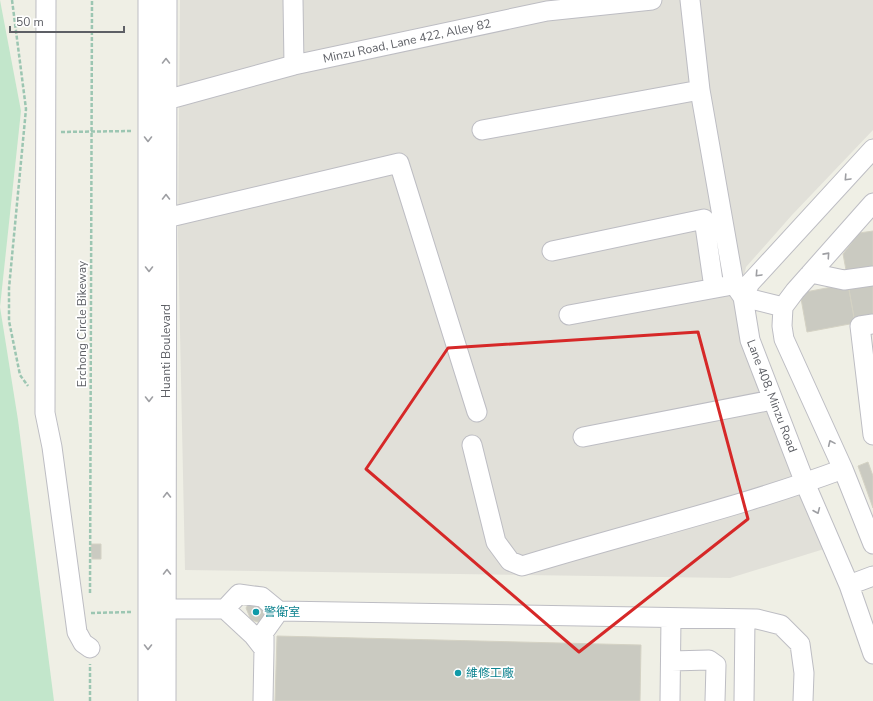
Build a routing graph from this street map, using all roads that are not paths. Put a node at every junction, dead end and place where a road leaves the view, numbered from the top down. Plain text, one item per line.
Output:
1 (46, 0) edge
2 (148, 0) edge
3 (167, 0) edge
4 (293, 0) edge
5 (652, 0) edge
6 (690, 0) edge
7 (627, 1) edge
8 (543, 6) edge
9 (294, 65) junction
10 (700, 90) junction
11 (157, 100) junction
12 (482, 130) dead end
13 (873, 149) edge
14 (873, 204) edge
15 (166, 218) junction
16 (552, 251) dead end
17 (811, 273) junction
18 (873, 276) edge
19 (714, 288) junction
20 (739, 291) junction
21 (783, 307) junction
22 (569, 315) dead end
23 (866, 325) edge
24 (772, 400) junction
25 (477, 412) dead end
26 (873, 435) edge
27 (583, 437) dead end
28 (472, 445) dead end
29 (843, 469) junction
30 (805, 483) junction
31 (158, 534) junction
32 (873, 544) edge
33 (873, 576) edge
34 (849, 585) junction
35 (225, 609) junction
36 (150, 610) junction
37 (279, 611) junction
38 (671, 618) junction
39 (745, 619) junction
40 (90, 648) road end
41 (264, 649) junction
42 (873, 654) edge
43 (671, 661) junction
44 (148, 701) edge
45 (166, 701) edge
46 (262, 701) edge
47 (670, 701) edge
48 (715, 701) edge
49 (744, 701) edge
50 (803, 701) edge

1 - 40 street
2 - 11 street, Huanti Boulevard
11 -> 3 street, Huanti Boulevard
4 - 9 street
5 - 7 street, Minzu Road, Lane 422, Alley 82
6 - 10 street, Lane 408, Minzu Road
7 - 8 street, Minzu Road, Lane 422, Alley 82
8 - 9 street, Minzu Road, Lane 422, Alley 82
9 - 11 street, Minzu Road, Lane 422, Alley 82
10 - 12 street
10 - 20 street, Lane 408, Minzu Road
15 -> 11 street, Huanti Boulevard
11 -> 31 street, Huanti Boulevard
13 -> 20 street
17 -> 14 street
15 - 25 street
31 -> 15 street, Huanti Boulevard
16 - 19 street
17 - 18 street
17 - 21 street
19 - 20 street
19 - 22 street
20 - 21 street
20 - 24 street, Lane 408, Minzu Road
29 -> 21 street
23 - 26 street
24 - 27 street
24 - 30 street, Lane 408, Minzu Road
28 - 30 street
29 - 30 street
29 - 32 street
30 -> 34 street, Lane 408, Minzu Road
31 - 36 street, Huanti Boulevard
33 - 34 street
34 - 42 street, Lane 408, Minzu Road
35 - 36 street
35 - 37 street
35 - 41 street
36 -> 44 street, Huanti Boulevard
36 - 45 street, Huanti Boulevard
37 - 38 street
37 - 41 street
38 - 39 street
38 - 43 street
39 - 49 street
39 - 50 street
41 - 46 street
43 - 47 street
43 - 48 street

